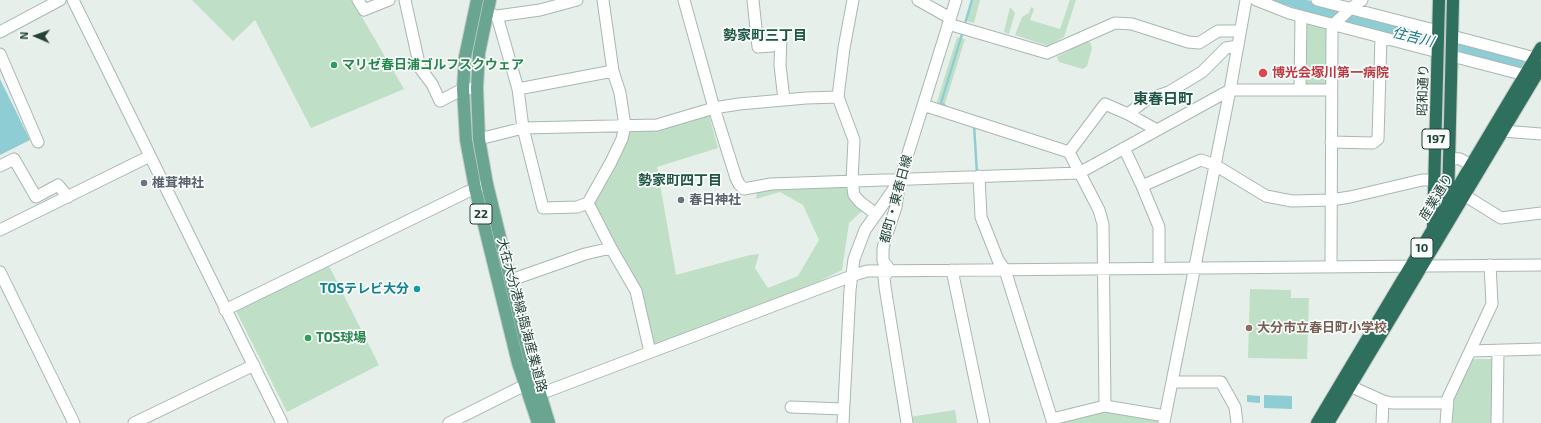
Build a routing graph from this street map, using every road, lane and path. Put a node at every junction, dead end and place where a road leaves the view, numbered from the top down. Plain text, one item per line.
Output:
1 (60, 0) edge
2 (73, 0) edge
3 (358, 0) edge
4 (389, 0) edge
5 (405, 0) edge
6 (477, 0) edge
7 (490, 0) edge
8 (577, 0) edge
9 (603, 0) edge
10 (684, 0) edge
11 (753, 0) edge
12 (853, 0) edge
13 (918, 0) edge
14 (956, 0) edge
15 (1246, 0) edge
16 (1256, 0) edge
17 (1362, 0) edge
18 (1439, 0) edge
19 (1453, 0) edge
20 (1323, 1) edge
21 (1348, 10) junction
22 (492, 15) junction
23 (1301, 16) junction
24 (949, 21) junction
25 (1335, 23) junction
26 (1240, 31) junction
27 (0, 32) edge
28 (1438, 33) junction
29 (1381, 37) junction
30 (1452, 37) junction
31 (1238, 46) junction
32 (1438, 50) junction
33 (0, 54) edge
34 (1452, 54) junction
35 (1535, 69) edge
36 (613, 70) junction
37 (477, 88) junction
38 (464, 89) junction
39 (518, 89) junction
40 (1230, 90) junction
41 (1300, 90) junction
42 (1331, 90) junction
43 (838, 97) junction
44 (784, 100) junction
45 (923, 105) junction
46 (714, 108) junction
47 (1128, 114) junction
48 (625, 126) junction
49 (523, 128) junction
50 (1156, 130) junction
51 (1503, 131) junction
52 (1541, 134) edge
53 (479, 139) junction
54 (38, 142) dead end
55 (1331, 142) junction
56 (1124, 148) junction
57 (1069, 152) junction
58 (150, 156) junction
59 (1449, 158) junction
60 (1215, 165) junction
61 (1471, 165) junction
62 (0, 166) edge
63 (1079, 173) junction
64 (980, 176) junction
65 (900, 179) junction
66 (1434, 180) junction
67 (852, 181) junction
68 (487, 184) junction
69 (1142, 186) junction
70 (475, 188) junction
71 (1464, 195) junction
72 (68, 197) junction
73 (1331, 200) junction
74 (588, 203) junction
75 (1448, 204) junction
76 (1541, 213) edge
77 (876, 214) junction
78 (1448, 223) junction
79 (1433, 229) junction
80 (0, 230) edge
81 (611, 248) junction
82 (1541, 265) edge
83 (1416, 266) junction
84 (1490, 266) junction
85 (1331, 267) junction
86 (1159, 268) junction
87 (1194, 268) junction
88 (1103, 269) junction
89 (890, 270) junction
90 (952, 270) junction
91 (1005, 270) junction
92 (0, 272) edge
93 (851, 276) junction
94 (511, 280) junction
95 (225, 310) junction
96 (1541, 350) edge
97 (1498, 351) junction
98 (650, 352) junction
99 (1470, 352) junction
100 (254, 365) junction
101 (1172, 382) junction
102 (1350, 386) junction
103 (525, 387) junction
104 (538, 391) junction
105 (1383, 401) junction
106 (1447, 403) junction
107 (1105, 406) junction
108 (791, 407) dead end
109 (843, 409) junction
110 (1164, 419) edge
111 (1052, 421) edge
112 (454, 422) edge
113 (74, 423) edge
114 (134, 423) edge
115 (282, 423) edge
116 (538, 423) edge
117 (549, 423) edge
118 (843, 423) edge
119 (907, 423) edge
120 (984, 423) edge
121 (1237, 423) edge
122 (1317, 423) edge
123 (1328, 423) edge
124 (1382, 423) edge
125 (1446, 423) edge
126 (1497, 423) edge

1 - 27 street
2 - 58 street
3 - 4 street
5 - 38 street
6 - 38 main road, 大在大分港線;臨海産業道路 / 22
7 - 22 main road, 大在大分港線;臨海産業道路 / 22
8 - 22 street
9 - 36 street
10 - 46 street
11 - 44 street
12 - 43 street
13 - 24 street
14 - 24 street, 都町・東春日線
15 - 26 street
16 - 23 street
17 - 21 street
18 - 28 highway, 昭和通り / 197
19 - 30 highway, 197
20 - 21 street
21 - 25 street
21 - 28 street
22 - 37 main road, 大在大分港線;臨海産業道路 / 22
22 - 39 street
23 - 25 street
23 - 41 street
24 - 26 street
24 - 45 street, 都町・東春日線
25 - 29 street
25 - 42 street
26 - 31 street
28 - 32 highway, 昭和通り / 197
29 - 32 street
29 - 55 street
30 - 34 highway, 197
30 - 35 street
31 - 40 street
31 - 47 street
32 - 66 highway, 昭和通り / 197
33 - 54 street
34 - 35 street
34 - 59 highway, 197
35 - 51 highway, 産業通り / 10
35 - 61 highway, 産業通り / 10
36 - 39 street
36 - 48 street
37 - 38 street
37 - 53 main road, 大在大分港線;臨海産業道路 / 22
38 - 70 main road, 大在大分港線;臨海産業道路 / 22
39 - 49 street
40 - 41 street
40 - 50 street
40 - 60 street
41 - 42 street
42 - 55 street
43 - 44 street
43 - 67 street
44 - 46 street
45 - 57 street
45 - 65 street, 都町・東春日線
46 - 48 street
46 - 67 street
47 - 50 street
47 - 57 street
48 - 49 street
48 - 74 street
49 - 53 street
49 - 74 street
50 - 56 street
51 - 52 street
51 - 71 highway, 産業通り / 10
53 - 68 main road, 大在大分港線;臨海産業道路 / 22
55 - 73 street
56 - 63 street
56 - 69 street
57 - 63 street
58 - 72 street
58 - 95 street
59 - 61 street
59 - 75 highway, 197
60 - 69 street
60 - 73 street
60 - 87 street
61 - 75 highway, 産業通り / 10
62 - 72 street
63 - 64 street
63 - 88 street
64 - 65 street
64 - 91 street
65 - 67 street
65 - 77 street
65 - 89 street, 都町・東春日線
66 - 73 street
66 - 79 highway, 昭和通り / 197
67 - 77 street
68 - 70 street
68 - 94 main road, 大在大分港線;臨海産業道路 / 22
69 - 86 street
70 - 95 street
70 - 103 main road, 大在大分港線;臨海産業道路 / 22
71 - 76 street
71 - 78 highway, 産業通り / 10
72 - 80 street
73 - 85 street
74 - 81 street
75 - 78 highway, 197
75 - 79 highway, 産業通り / 10
77 - 93 street
78 - 83 highway, 産業通り / 10
79 - 83 highway, 産業通り / 10
81 - 94 street
81 - 98 street
82 - 84 street
83 - 84 street
83 - 85 street
83 - 102 highway, 産業通り / 10
83 - 122 highway, 産業通り / 10
84 - 99 street
85 - 87 street
86 - 87 street
86 - 88 street
87 - 101 street
88 - 91 street
88 - 107 street
89 - 90 street
89 - 93 street
89 - 119 street
90 - 91 street
90 - 120 street
91 - 111 street
92 - 113 street
93 - 98 street
93 - 109 street
94 - 104 main road, 大在大分港線;臨海産業道路 / 22
95 - 100 street
96 - 97 street
97 - 99 street
97 - 126 street
98 - 104 street
99 - 106 street
100 - 114 street
100 - 115 street
101 - 110 street
101 - 121 street
102 - 105 street
102 - 123 highway, 産業通り / 10
103 - 104 street
103 - 112 street
103 - 116 main road, 大在大分港線;臨海産業道路 / 22
104 - 117 main road, 大在大分港線;臨海産業道路 / 22
105 - 106 street
105 - 124 street
106 - 125 street
107 - 110 street
107 - 111 street
108 - 109 street
109 - 118 street

